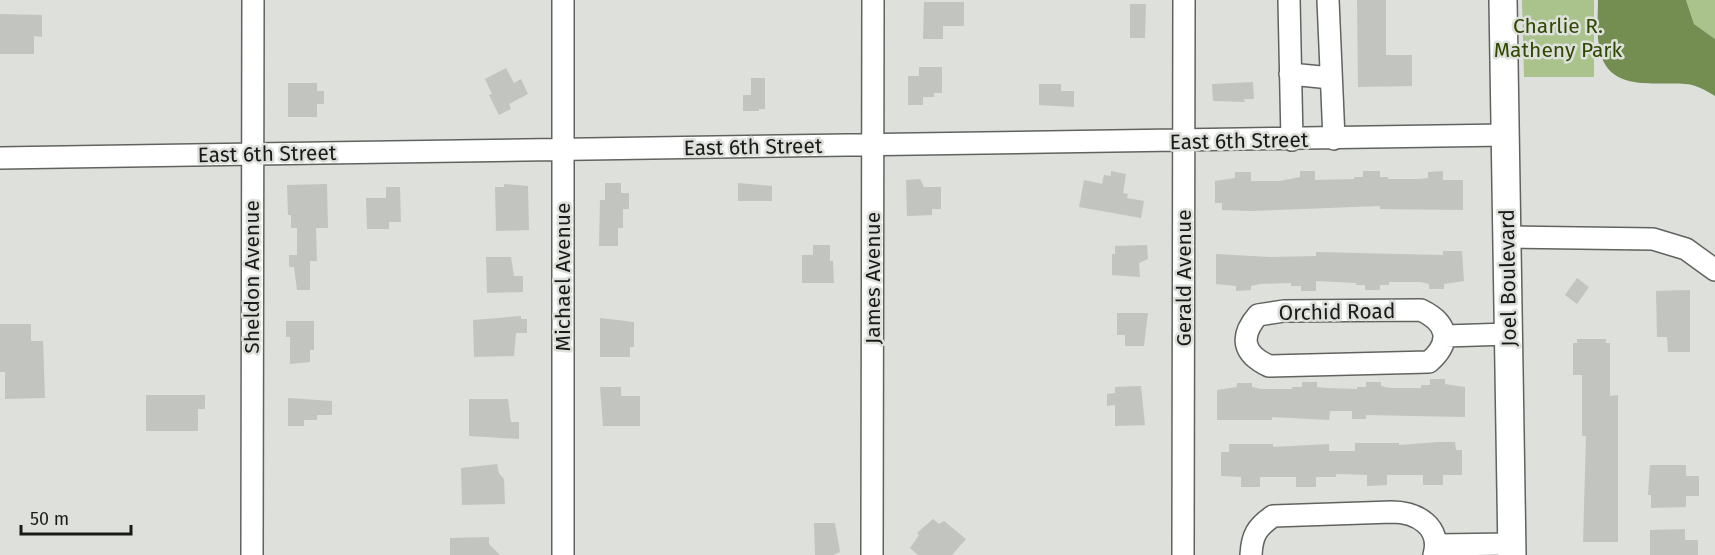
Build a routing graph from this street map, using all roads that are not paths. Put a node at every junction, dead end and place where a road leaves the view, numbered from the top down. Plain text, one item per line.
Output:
1 (254, 0) edge
2 (563, 0) edge
3 (873, 0) edge
4 (1184, 0) edge
5 (1289, 0) edge
6 (1328, 0) edge
7 (1503, 0) edge
8 (1290, 74) junction
9 (1331, 78) junction
10 (1506, 135) junction
11 (1334, 139) junction
12 (1292, 140) junction
13 (1184, 141) junction
14 (873, 146) junction
15 (563, 149) junction
16 (252, 154) junction
17 (0, 158) edge
18 (1507, 237) junction
19 (1715, 270) edge
20 (1509, 334) junction
21 (1445, 336) junction
22 (1435, 550) edge
23 (1512, 550) edge
24 (252, 555) edge
25 (563, 555) edge
26 (872, 555) edge
27 (1183, 555) edge
28 (1251, 555) edge

1 - 16 street, Sheldon Avenue
2 - 15 street, Michael Avenue
3 - 14 street, James Avenue
4 - 13 street, Gerald Avenue
5 - 8 street
6 - 9 street
7 - 10 main road, Joel Boulevard
8 - 9 street
8 - 12 street
9 - 11 street
10 - 11 street, East 6th Street
10 - 18 main road, Joel Boulevard
11 - 12 street, East 6th Street
12 - 13 street, East 6th Street
13 - 14 street, East 6th Street
13 - 27 street, Gerald Avenue
14 - 15 street, East 6th Street
14 - 26 street, James Avenue
15 - 16 street, East 6th Street
15 - 25 street, Michael Avenue
16 - 17 street, East 6th Street
16 - 24 street, Sheldon Avenue
18 - 19 street
18 - 20 main road, Joel Boulevard
20 - 21 street
20 - 23 main road, Joel Boulevard
21 - 21 street, Orchid Road
22 - 23 street
22 - 28 street

